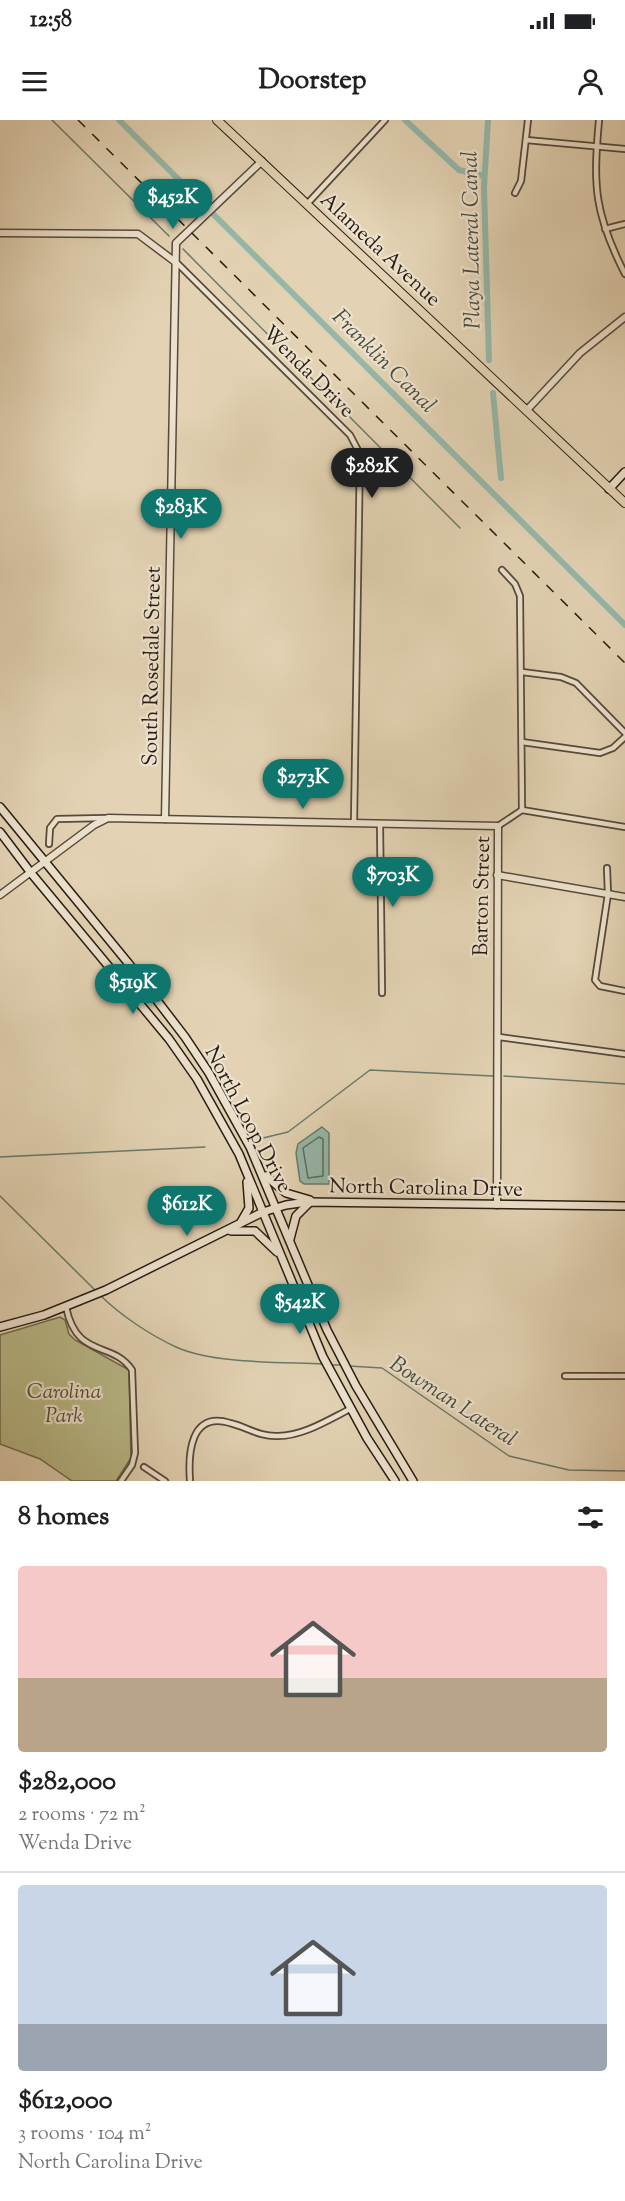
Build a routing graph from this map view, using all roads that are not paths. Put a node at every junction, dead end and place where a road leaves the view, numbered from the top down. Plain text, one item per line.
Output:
1 (217, 120) edge
2 (385, 120) edge
3 (528, 120) edge
4 (600, 120) edge
5 (526, 140) junction
6 (597, 146) junction
7 (625, 149) edge
8 (262, 161) junction
9 (515, 193) dead end
10 (307, 204) junction
11 (625, 224) edge
12 (605, 229) junction
13 (0, 233) edge
14 (174, 261) junction
15 (625, 274) edge
16 (625, 317) edge
17 (527, 410) junction
18 (625, 472) edge
19 (609, 489) junction
20 (624, 498) edge
21 (502, 570) dead end
22 (522, 672) junction
23 (625, 735) edge
24 (522, 742) junction
25 (0, 807) edge
26 (522, 810) junction
27 (108, 818) junction
28 (165, 819) junction
29 (354, 823) junction
30 (380, 824) junction
31 (498, 826) junction
32 (625, 827) edge
33 (0, 831) edge
34 (49, 844) dead end
35 (45, 863) junction
36 (607, 868) dead end
37 (31, 873) junction
38 (497, 875) junction
39 (608, 894) junction
40 (0, 895) edge
41 (625, 897) edge
42 (625, 991) edge
43 (382, 993) dead end
44 (499, 1036) junction
45 (625, 1053) edge
46 (209, 1073) junction
47 (196, 1079) junction
48 (246, 1170) junction
49 (261, 1171) junction
50 (314, 1202) junction
51 (497, 1205) junction
52 (625, 1206) edge
53 (277, 1207) junction
54 (263, 1212) junction
55 (239, 1225) junction
56 (226, 1231) junction
57 (290, 1239) junction
58 (281, 1257) junction
59 (66, 1308) junction
60 (0, 1327) edge
61 (565, 1376) dead end
62 (625, 1376) edge
63 (350, 1409) junction
64 (144, 1467) dead end
65 (121, 1481) edge
66 (165, 1481) edge
67 (189, 1481) edge
68 (395, 1481) edge
69 (413, 1481) edge

1 - 8 main road, Alameda Avenue
2 - 10 street
3 - 5 street
4 - 6 street
5 - 6 street
5 - 9 street
6 - 7 street
6 - 12 street
8 - 10 main road, Alameda Avenue
8 - 14 street
10 - 17 main road, Alameda Avenue
11 - 12 street
12 - 15 street
13 - 14 street, Wenda Drive
14 - 28 street, South Rosedale Street
14 - 29 street, Wenda Drive
16 - 17 street
17 - 19 main road, Alameda Avenue
18 - 19 main road
19 - 20 main road, Alameda Avenue
21 - 22 street
22 - 23 street
22 - 24 street
23 - 24 street
24 - 26 street
25 - 35 main road, North Loop Drive
26 - 31 street, Barton Street
26 - 32 street
27 - 28 street
27 - 34 street
27 - 35 street
28 - 29 street
29 - 30 street
30 - 31 street
30 - 43 street
31 - 38 street, Barton Street
33 - 37 main road, North Loop Drive
35 - 37 street
35 - 46 main road, North Loop Drive
36 - 39 street
37 - 40 street
37 - 47 main road, North Loop Drive
38 - 39 street
38 - 44 street, Barton Street
39 - 41 street
39 - 42 street
44 - 45 street
44 - 51 street, Barton Street
46 - 47 main road
46 - 49 main road, North Loop Drive
47 - 48 main road, North Loop Drive
48 - 54 main road, North Loop Drive
48 - 55 main road
49 - 50 main road
49 - 53 main road, North Loop Drive
50 - 51 main road, North Carolina Drive
50 - 53 main road, North Carolina Drive
50 - 57 main road
51 - 52 main road, North Carolina Drive
53 - 54 main road, North Carolina Drive
53 - 57 main road, North Loop Drive
54 - 55 main road, North Carolina Drive
54 - 58 main road, North Loop Drive
55 - 56 main road, North Carolina Drive
56 - 58 main road
56 - 59 main road, North Carolina Drive
57 - 69 main road, North Loop Drive
58 - 63 main road, North Loop Drive
59 - 60 main road, North Carolina Drive
59 - 65 street
61 - 62 street
63 - 67 street
63 - 68 main road, North Loop Drive
64 - 66 street

